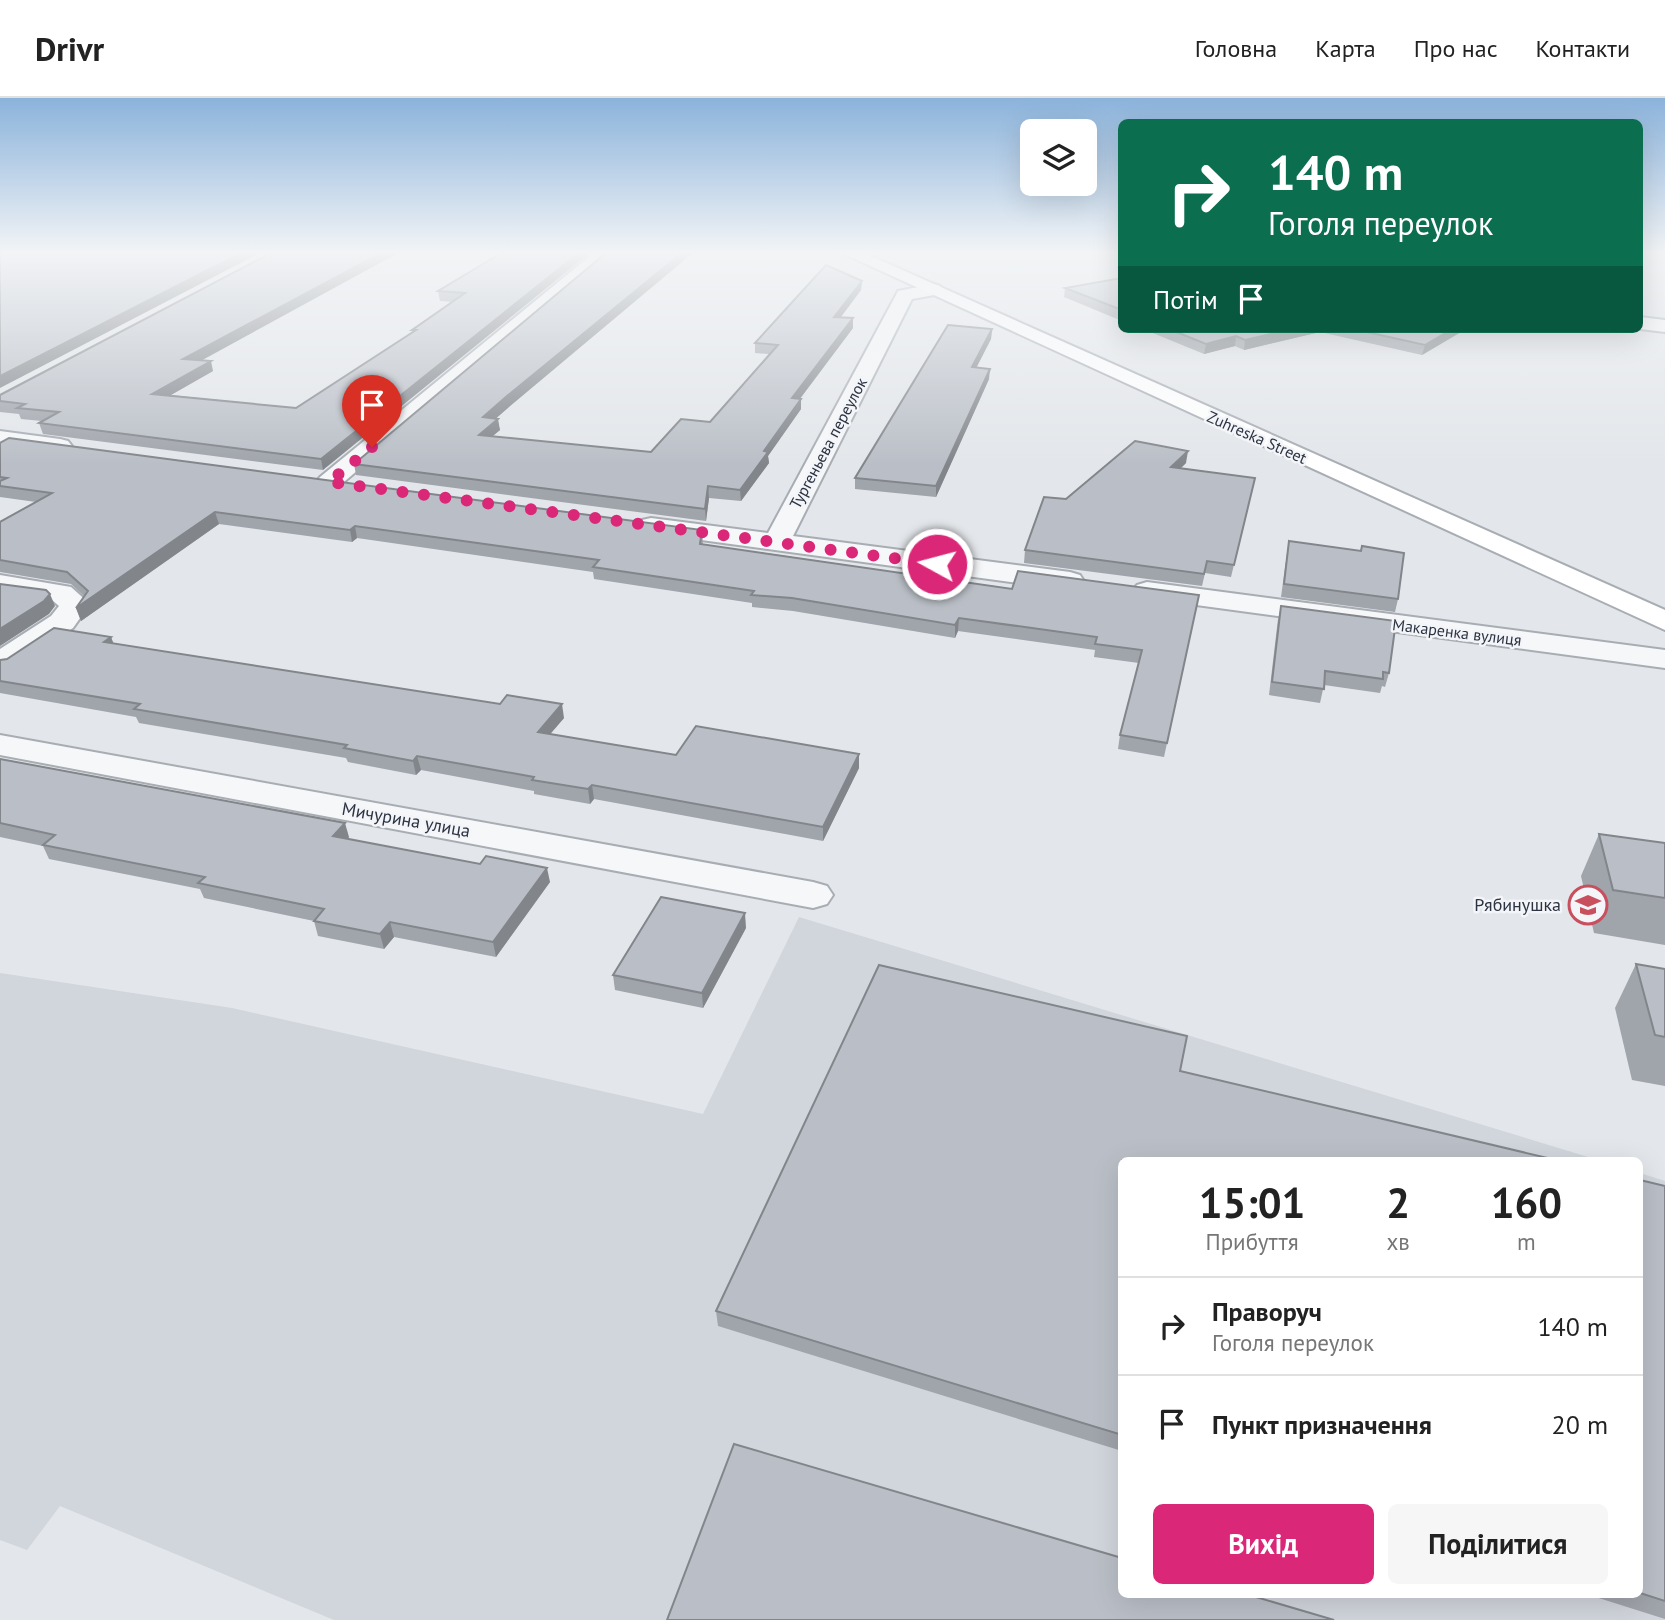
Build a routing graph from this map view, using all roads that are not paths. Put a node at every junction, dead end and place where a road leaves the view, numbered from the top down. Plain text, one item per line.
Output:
1 (520, 323) edge
2 (890, 323) edge
3 (1007, 323) edge
4 (1643, 323) edge
5 (1665, 326) edge
6 (0, 438) edge
7 (82, 449) edge
8 (302, 479) edge
9 (329, 482) junction
10 (370, 488) edge
11 (627, 523) edge
12 (776, 543) junction
13 (0, 584) edge
14 (1090, 584) edge
15 (1118, 587) edge
16 (1665, 621) edge
17 (1665, 659) edge
18 (0, 663) edge
19 (0, 745) edge
20 (813, 895) dead end

1 - 9 street
2 - 12 street, Тургеньева переулок
3 - 16 street, Zuhreska Street
4 - 5 street
6 - 7 street
8 - 9 street
9 - 10 street
11 - 12 street
12 - 14 street
13 - 18 street
15 - 17 street, Макаренка вулиця
19 - 20 street, Мичурина улица

